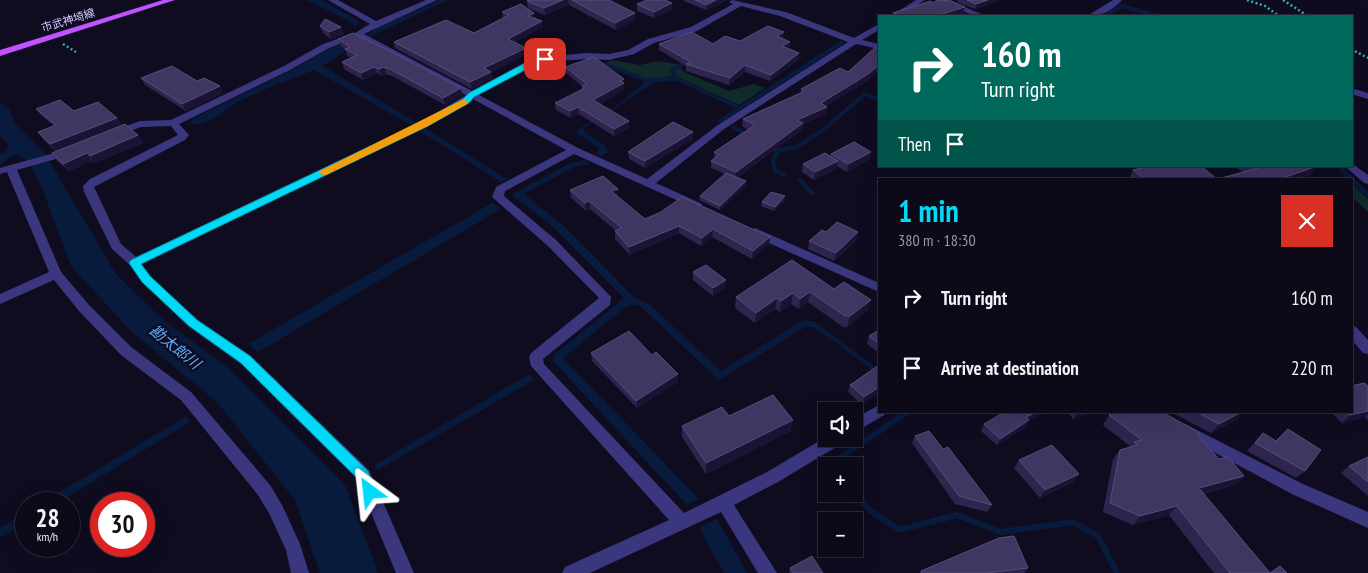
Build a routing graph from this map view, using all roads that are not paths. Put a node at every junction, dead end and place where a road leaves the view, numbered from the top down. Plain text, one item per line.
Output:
1 (172, 0) edge
2 (332, 0) edge
3 (433, 0) edge
4 (728, 0) edge
5 (921, 0) edge
6 (941, 0) edge
7 (1118, 0) edge
8 (739, 4) junction
9 (897, 15) edge
10 (979, 15) edge
11 (1093, 15) edge
12 (376, 24) junction
13 (878, 27) edge
14 (363, 37) junction
15 (854, 41) junction
16 (878, 47) edge
17 (0, 54) edge
18 (1353, 92) edge
19 (472, 95) junction
20 (1368, 96) edge
21 (173, 123) junction
22 (104, 138) edge
23 (79, 148) edge
24 (574, 150) junction
25 (1352, 167) edge
26 (5, 169) edge
27 (1368, 181) edge
28 (649, 183) junction
29 (703, 208) edge
30 (748, 229) edge
31 (135, 263) junction
32 (56, 274) junction
33 (878, 288) edge
34 (0, 300) edge
35 (1353, 332) edge
36 (1368, 349) edge
37 (878, 412) edge
38 (1168, 420) edge
39 (863, 421) edge
40 (824, 447) edge
41 (724, 503) junction
42 (1368, 520) edge
43 (682, 523) junction
44 (300, 573) edge
45 (405, 573) edge
46 (571, 573) edge
47 (768, 573) edge

1 - 17 main road, 市武神埼線
2 - 12 street
3 - 12 street
4 - 8 street
5 - 9 street
6 - 10 street
7 - 11 street
8 - 15 street
8 - 19 street
12 - 14 street
13 - 15 street
14 - 19 street
14 - 21 street
15 - 16 street
15 - 28 street
18 - 20 street
19 - 24 street
19 - 31 street
21 - 22 street
21 - 31 street
23 - 26 street
24 - 28 street
24 - 43 street
25 - 27 street
26 - 32 street
28 - 29 street
30 - 33 street
31 - 45 street
32 - 34 street
32 - 44 street
35 - 36 street
37 - 39 street
38 - 42 street
40 - 41 street
41 - 43 street
41 - 47 street
43 - 46 street

